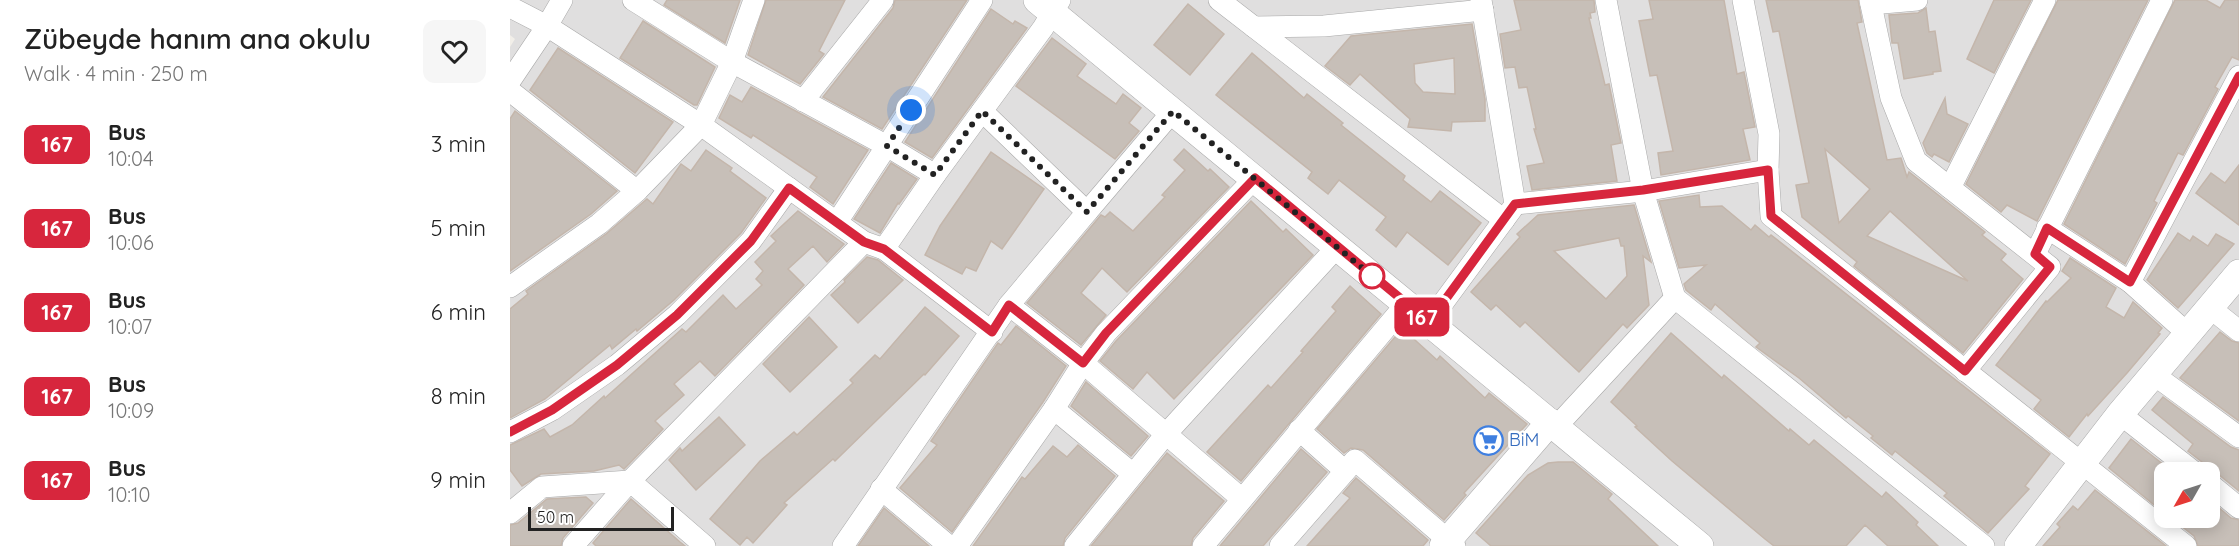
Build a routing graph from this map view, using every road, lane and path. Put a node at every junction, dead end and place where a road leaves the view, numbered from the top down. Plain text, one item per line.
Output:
1 (561, 0) edge
2 (633, 0) edge
3 (754, 0) edge
4 (883, 0) edge
5 (982, 0) edge
6 (1219, 0) edge
7 (1606, 0) edge
8 (1743, 0) edge
9 (1917, 0) edge
10 (2044, 0) edge
11 (2162, 0) edge
12 (1871, 2) edge
13 (1049, 4) edge
14 (1482, 5) edge
15 (510, 7) edge
16 (547, 26) junction
17 (1254, 27) junction
18 (732, 62) junction
19 (510, 81) edge
20 (2238, 81) edge
21 (510, 90) edge
22 (803, 100) junction
23 (982, 111) junction
24 (1173, 111) junction
25 (701, 125) junction
26 (887, 146) junction
27 (1768, 170) junction
28 (935, 175) junction
29 (1255, 178) junction
30 (789, 188) junction
31 (1950, 188) junction
32 (1643, 190) junction
33 (637, 192) junction
34 (1087, 212) junction
35 (1510, 212) junction
36 (837, 222) junction
37 (2047, 228) junction
38 (864, 242) junction
39 (1337, 247) junction
40 (884, 249) junction
41 (2035, 254) junction
42 (2239, 274) edge
43 (2130, 282) junction
44 (510, 287) edge
45 (1675, 298) junction
46 (1406, 304) junction
47 (1009, 305) junction
48 (2209, 307) junction
49 (1429, 322) junction
50 (2239, 331) edge
51 (992, 332) junction
52 (2187, 333) junction
53 (1083, 363) junction
54 (1965, 371) junction
55 (2153, 374) junction
56 (1054, 409) junction
57 (2120, 414) junction
58 (1553, 424) junction
59 (1299, 430) junction
60 (510, 432) edge
61 (1166, 434) junction
62 (2239, 437) edge
63 (2082, 461) junction
64 (2181, 462) edge
65 (1345, 471) junction
66 (1133, 474) junction
67 (630, 481) junction
68 (881, 489) junction
69 (2220, 492) edge
70 (1242, 499) junction
71 (2239, 508) edge
72 (510, 513) edge
73 (1449, 544) edge
74 (573, 546) edge
75 (705, 546) edge
76 (843, 546) edge
77 (949, 546) edge
78 (957, 546) edge
79 (1075, 546) edge
80 (1203, 546) edge
81 (1280, 546) edge
82 (1700, 546) edge
83 (1984, 546) edge
84 (2018, 546) edge
85 (2186, 546) edge

1 - 16 street
2 - 18 street
3 - 18 street
4 - 22 street
5 - 26 street
6 - 17 street
7 - 32 street
8 - 27 street
9 - 12 street
10 - 31 street
11 - 37 street
12 - 31 street
13 - 23 street
13 - 24 street
14 - 17 street
14 - 35 street
15 - 16 street
16 - 19 street
16 - 25 street
17 - 35 street
18 - 22 street
18 - 25 street
20 - 43 street
21 - 33 street
22 - 26 street
23 - 28 street
23 - 34 street
24 - 29 street
24 - 34 street
25 - 30 street
25 - 33 street
26 - 28 street
26 - 36 street
27 - 32 street
27 - 54 street
28 - 40 street
29 - 39 street
29 - 53 street
30 - 36 street
30 - 60 street
31 - 41 street
32 - 35 street
32 - 45 street
33 - 44 street
34 - 47 street
35 - 49 street
36 - 38 street
37 - 41 street
37 - 43 street
38 - 40 street
38 - 67 street
39 - 46 street
39 - 61 street
40 - 51 street
41 - 54 street
42 - 48 street
43 - 52 street
45 - 58 street
45 - 83 street
46 - 49 street
46 - 59 street
47 - 51 street
47 - 53 street
48 - 50 street
48 - 52 street
49 - 58 street
51 - 68 street
52 - 55 street
53 - 56 street
53 - 61 street
54 - 63 street
55 - 57 street
55 - 62 street
56 - 66 street
56 - 78 street
57 - 63 street
57 - 64 street
58 - 73 street
58 - 82 street
59 - 65 street
59 - 70 street
61 - 66 street
61 - 70 street
63 - 84 street
63 - 85 street
65 - 73 street
65 - 81 street
66 - 79 street
67 - 72 street
67 - 74 street
67 - 75 street
68 - 76 street
68 - 77 street
69 - 71 street
70 - 80 street

